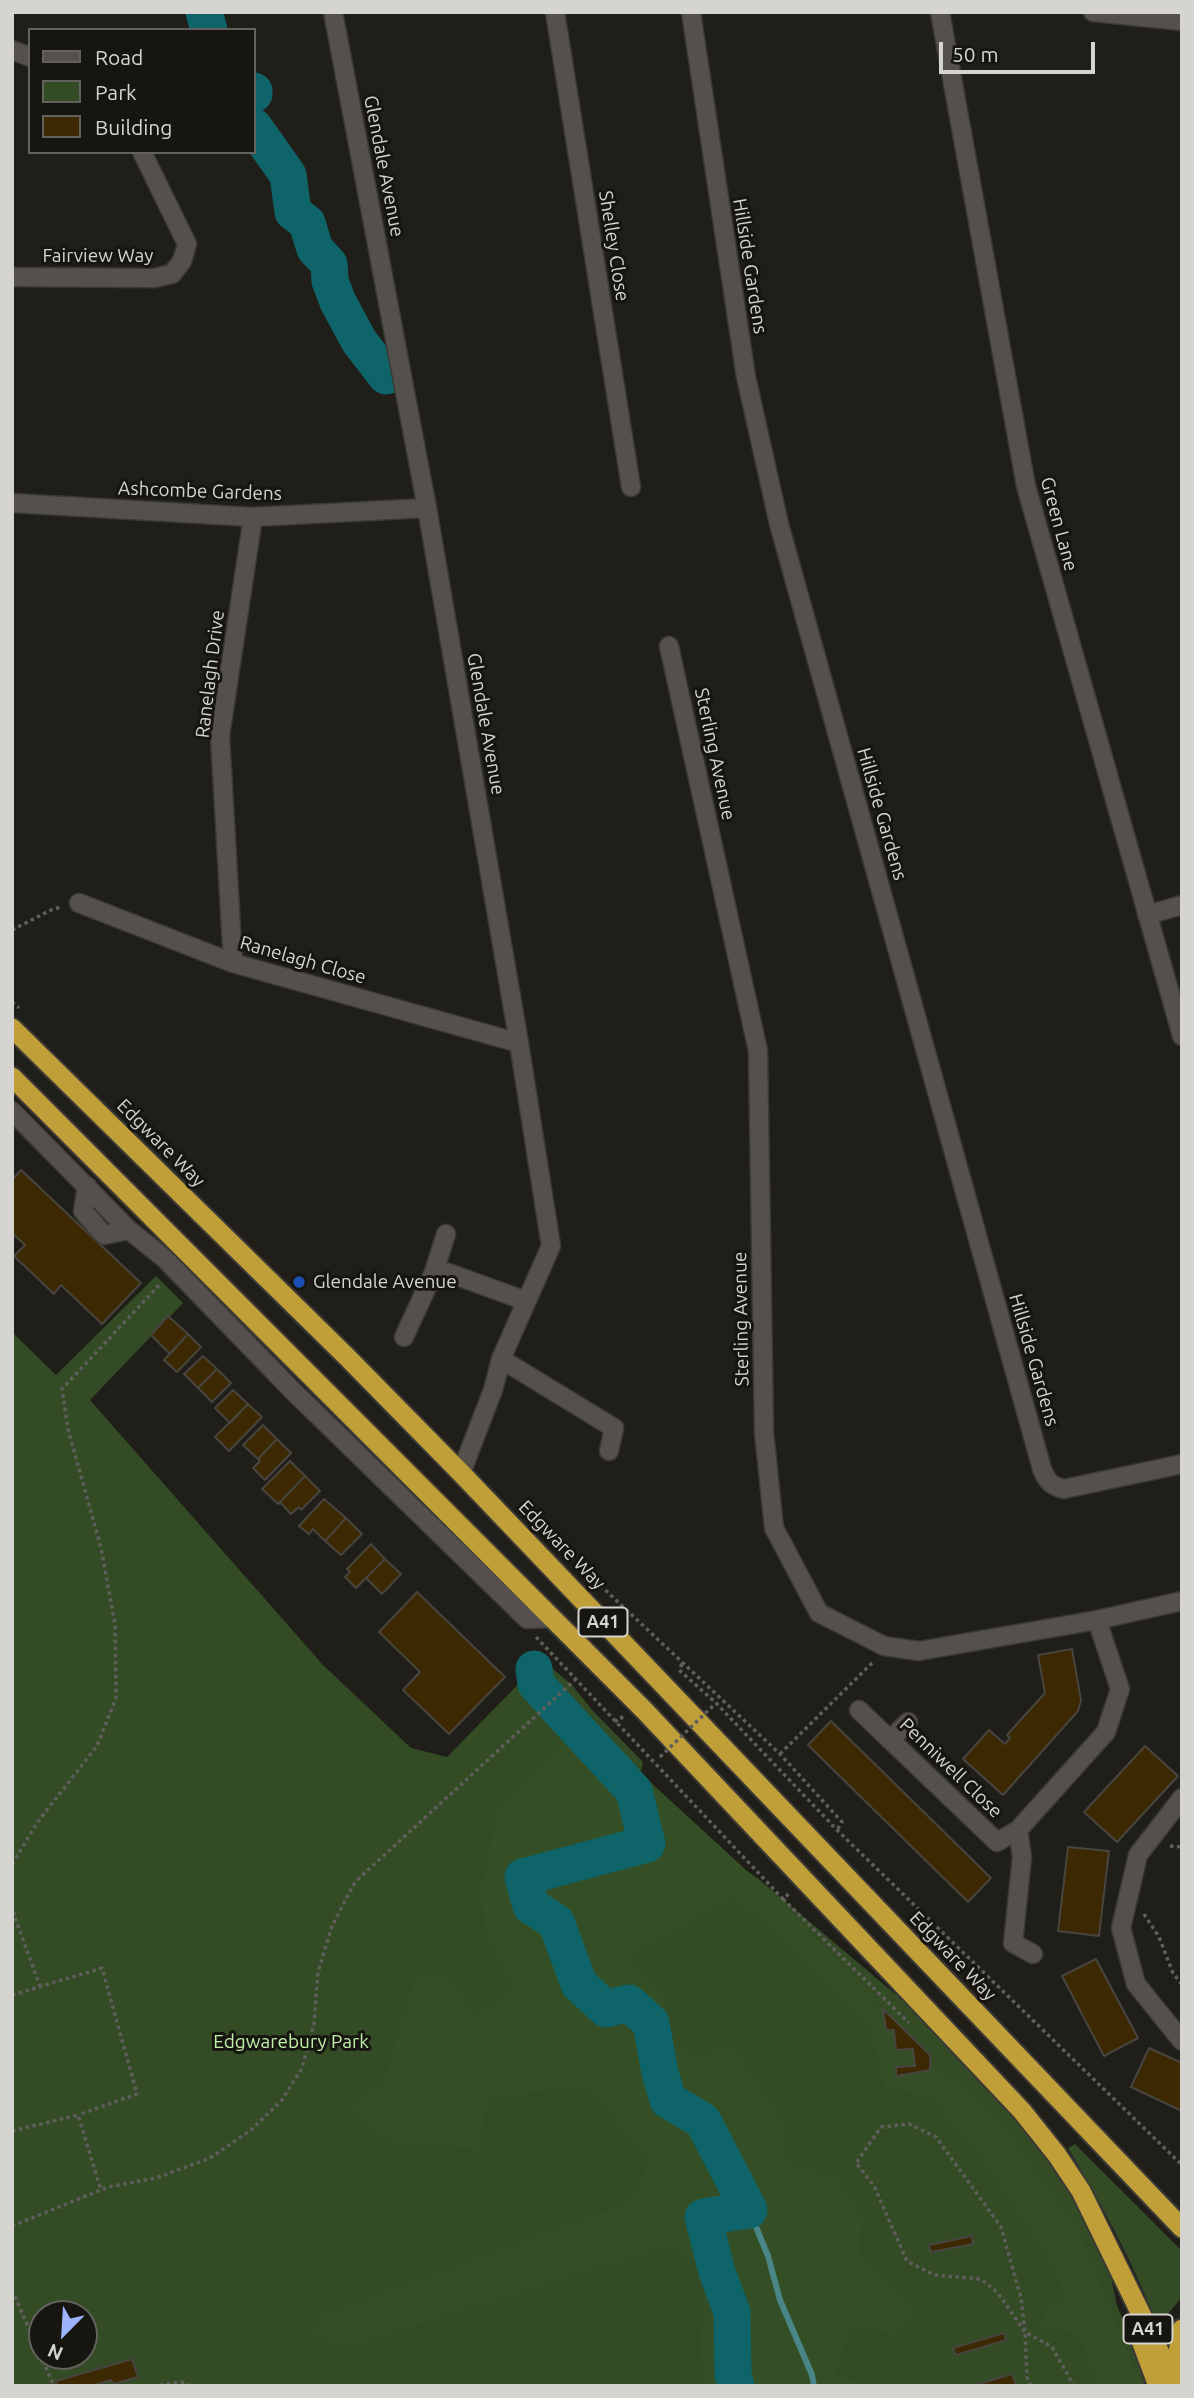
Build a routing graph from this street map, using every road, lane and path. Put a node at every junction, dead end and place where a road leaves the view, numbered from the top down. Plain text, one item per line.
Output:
1 (333, 12) edge
2 (555, 12) edge
3 (691, 12) edge
4 (940, 12) edge
5 (1093, 12) edge
6 (1182, 20) edge
7 (143, 154) edge
8 (12, 277) edge
9 (631, 487) dead end
10 (12, 503) edge
11 (427, 508) junction
12 (253, 517) junction
13 (670, 646) dead end
14 (79, 903) joint
15 (1182, 905) edge
16 (1147, 915) junction
17 (12, 930) edge
18 (233, 963) junction
19 (12, 1028) edge
20 (1182, 1036) edge
21 (520, 1043) junction
22 (12, 1077) edge
23 (12, 1111) edge
24 (446, 1234) dead end
25 (175, 1269) junction
26 (434, 1272) junction
27 (526, 1301) junction
28 (404, 1336) dead end
29 (500, 1359) junction
30 (609, 1451) dead end
31 (1182, 1464) edge
32 (461, 1473) junction
33 (1182, 1601) edge
34 (553, 1618) junction
35 (527, 1619) junction
36 (1097, 1620) junction
37 (884, 1646) junction
38 (682, 1664) dead end
39 (577, 1678) junction
40 (716, 1703) junction
41 (859, 1710) dead end
42 (621, 1717) dead end
43 (615, 1722) junction
44 (908, 1722) dead end
45 (890, 1740) junction
46 (780, 1754) dead end
47 (660, 1758) dead end
48 (1182, 1798) edge
49 (1018, 1830) junction
50 (12, 1864) edge
51 (785, 1883) dead end
52 (783, 1899) junction
53 (1127, 1903) junction
54 (12, 1905) edge
55 (14, 1918) edge
56 (1033, 1954) dead end
57 (1182, 1985) edge
58 (40, 1986) junction
59 (12, 1995) edge
60 (916, 2030) dead end
61 (1182, 2041) edge
62 (78, 2115) junction
63 (12, 2131) edge
64 (1182, 2165) edge
65 (101, 2189) junction
66 (12, 2227) edge
67 (1182, 2228) edge
68 (1119, 2273) junction
69 (12, 2290) edge
70 (1182, 2329) edge
71 (1025, 2332) junction
72 (1182, 2383) edge
73 (54, 2386) edge
74 (153, 2386) edge
75 (192, 2386) edge
76 (1031, 2386) edge
77 (1074, 2386) edge
78 (1157, 2386) edge
79 (1176, 2386) edge

1 - 11 street, Glendale Avenue
2 - 9 street, Shelley Close
3 - 31 street, Hillside Gardens
4 - 16 street, Green Lane
5 - 6 street
7 - 8 street, Fairview Way
10 - 12 street, Ashcombe Gardens
11 - 12 street, Ashcombe Gardens
11 - 21 street, Glendale Avenue
12 - 18 street, Ranelagh Drive
13 - 37 street, Sterling Avenue
14 - 17 path
14 - 18 street, Ranelagh Close
15 - 16 street
16 - 20 street, Green Lane
18 - 21 street, Ranelagh Close
19 - 32 highway, Edgware Way / A41
21 - 27 street, Glendale Avenue
22 - 34 highway, A41
23 - 25 street
24 - 26 street
25 - 35 street
25 - 50 path
26 - 27 street
26 - 28 street
27 - 29 street, Glendale Avenue
29 - 30 street
29 - 32 street, Glendale Avenue
32 - 67 highway, Edgware Way / A41
33 - 36 street, Sterling Avenue
34 - 35 street
34 - 68 highway, A41
35 - 39 path
36 - 37 street, Sterling Avenue
36 - 49 street, Penniwell Close
37 - 46 path
38 - 40 path
39 - 43 path
39 - 65 path
40 - 47 path, bridge
40 - 64 path
41 - 45 street, Penniwell Close
42 - 43 path
43 - 52 path
44 - 45 street
45 - 49 street, Penniwell Close
48 - 53 street
49 - 56 street
51 - 52 path
52 - 60 path
53 - 57 path
53 - 61 street
54 - 55 path
55 - 58 path
58 - 59 path
58 - 62 path
62 - 63 path
62 - 65 path
65 - 66 path
68 - 78 highway, A41
68 - 79 highway, A41
69 - 73 path
70 - 72 highway
71 - 71 path
71 - 76 path
71 - 77 path
74 - 75 path

